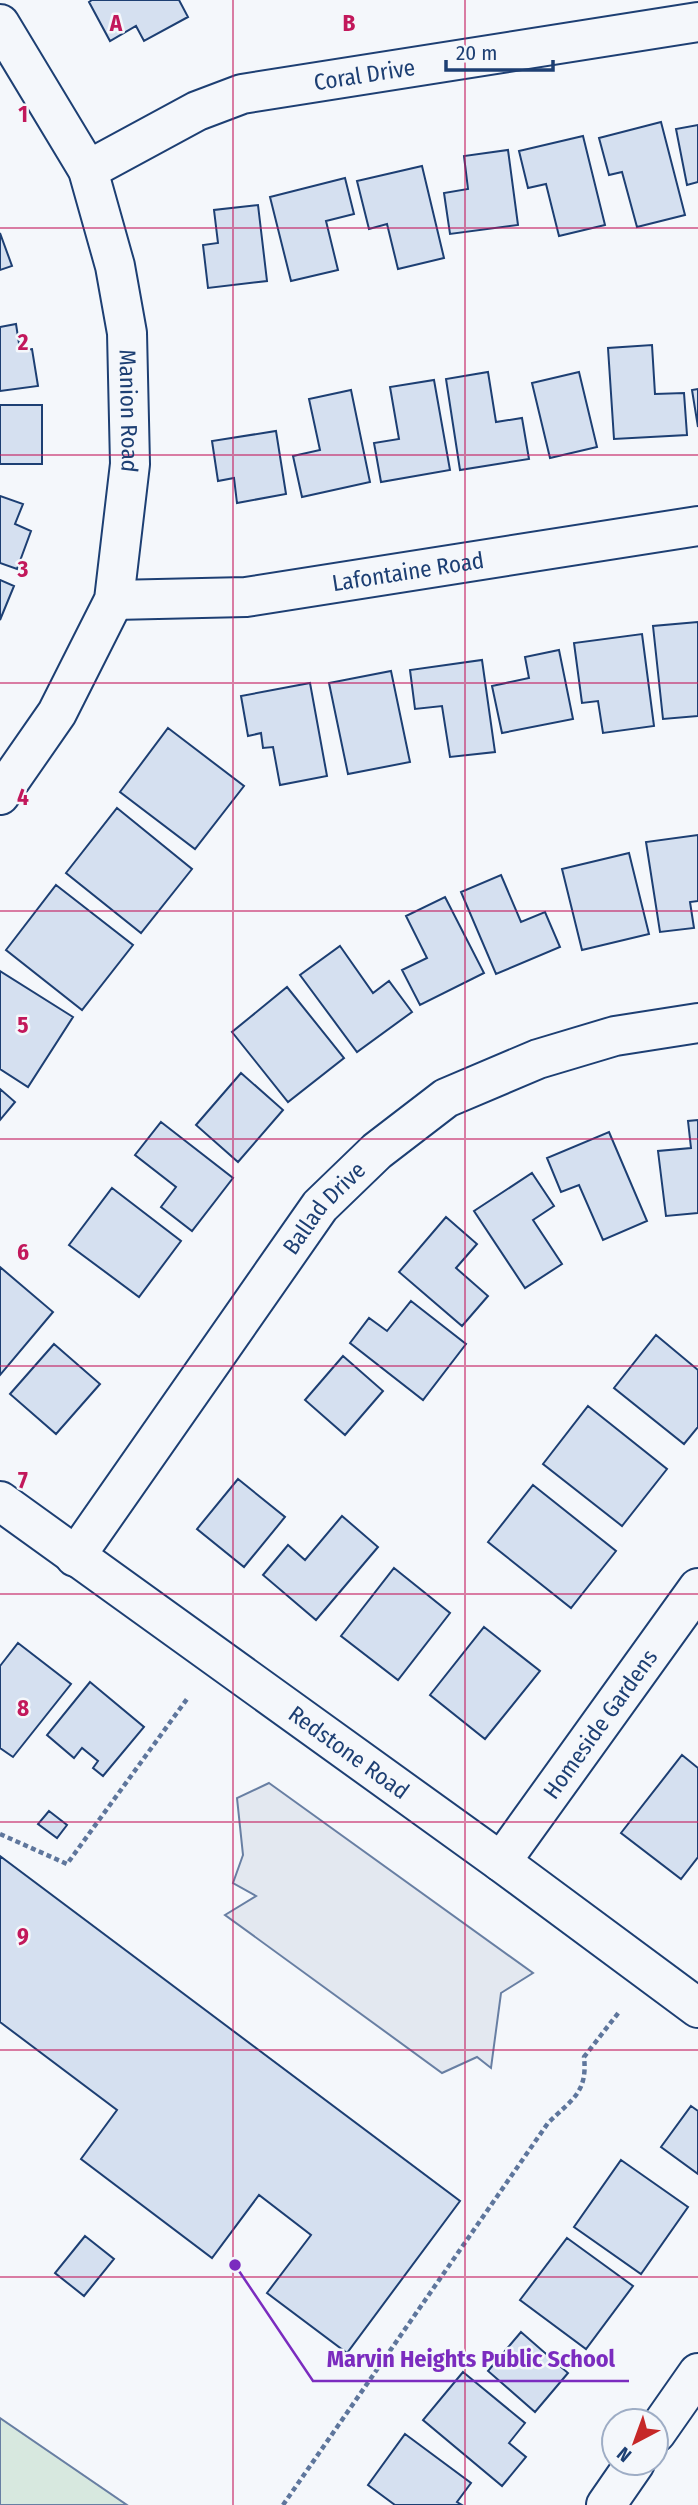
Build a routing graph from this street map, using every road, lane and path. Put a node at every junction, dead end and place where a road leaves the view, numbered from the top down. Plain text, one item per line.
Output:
1 (698, 22) edge
2 (0, 24) edge
3 (88, 170) junction
4 (698, 526) edge
5 (114, 600) junction
6 (0, 795) edge
7 (698, 1023) edge
8 (0, 1501) edge
9 (75, 1557) junction
10 (698, 1588) edge
11 (187, 1699) dead end
12 (0, 1834) edge
13 (502, 1862) junction
14 (698, 2008) edge
15 (619, 2012) dead end
16 (698, 2373) edge
17 (670, 2413) edge
18 (625, 2477) edge
19 (283, 2505) edge
20 (606, 2505) edge

1 - 3 street, Coral Drive
2 - 3 street, Manion Road
3 - 5 street, Manion Road
4 - 5 street, Lafontaine Road
5 - 6 street, Manion Road
7 - 9 street, Ballad Drive
8 - 9 street, Redstone Road
9 - 13 street, Redstone Road
10 - 13 street, Homeside Gardens
11 - 12 path
13 - 14 street, Redstone Road
15 - 19 path
16 - 17 street
18 - 20 street

